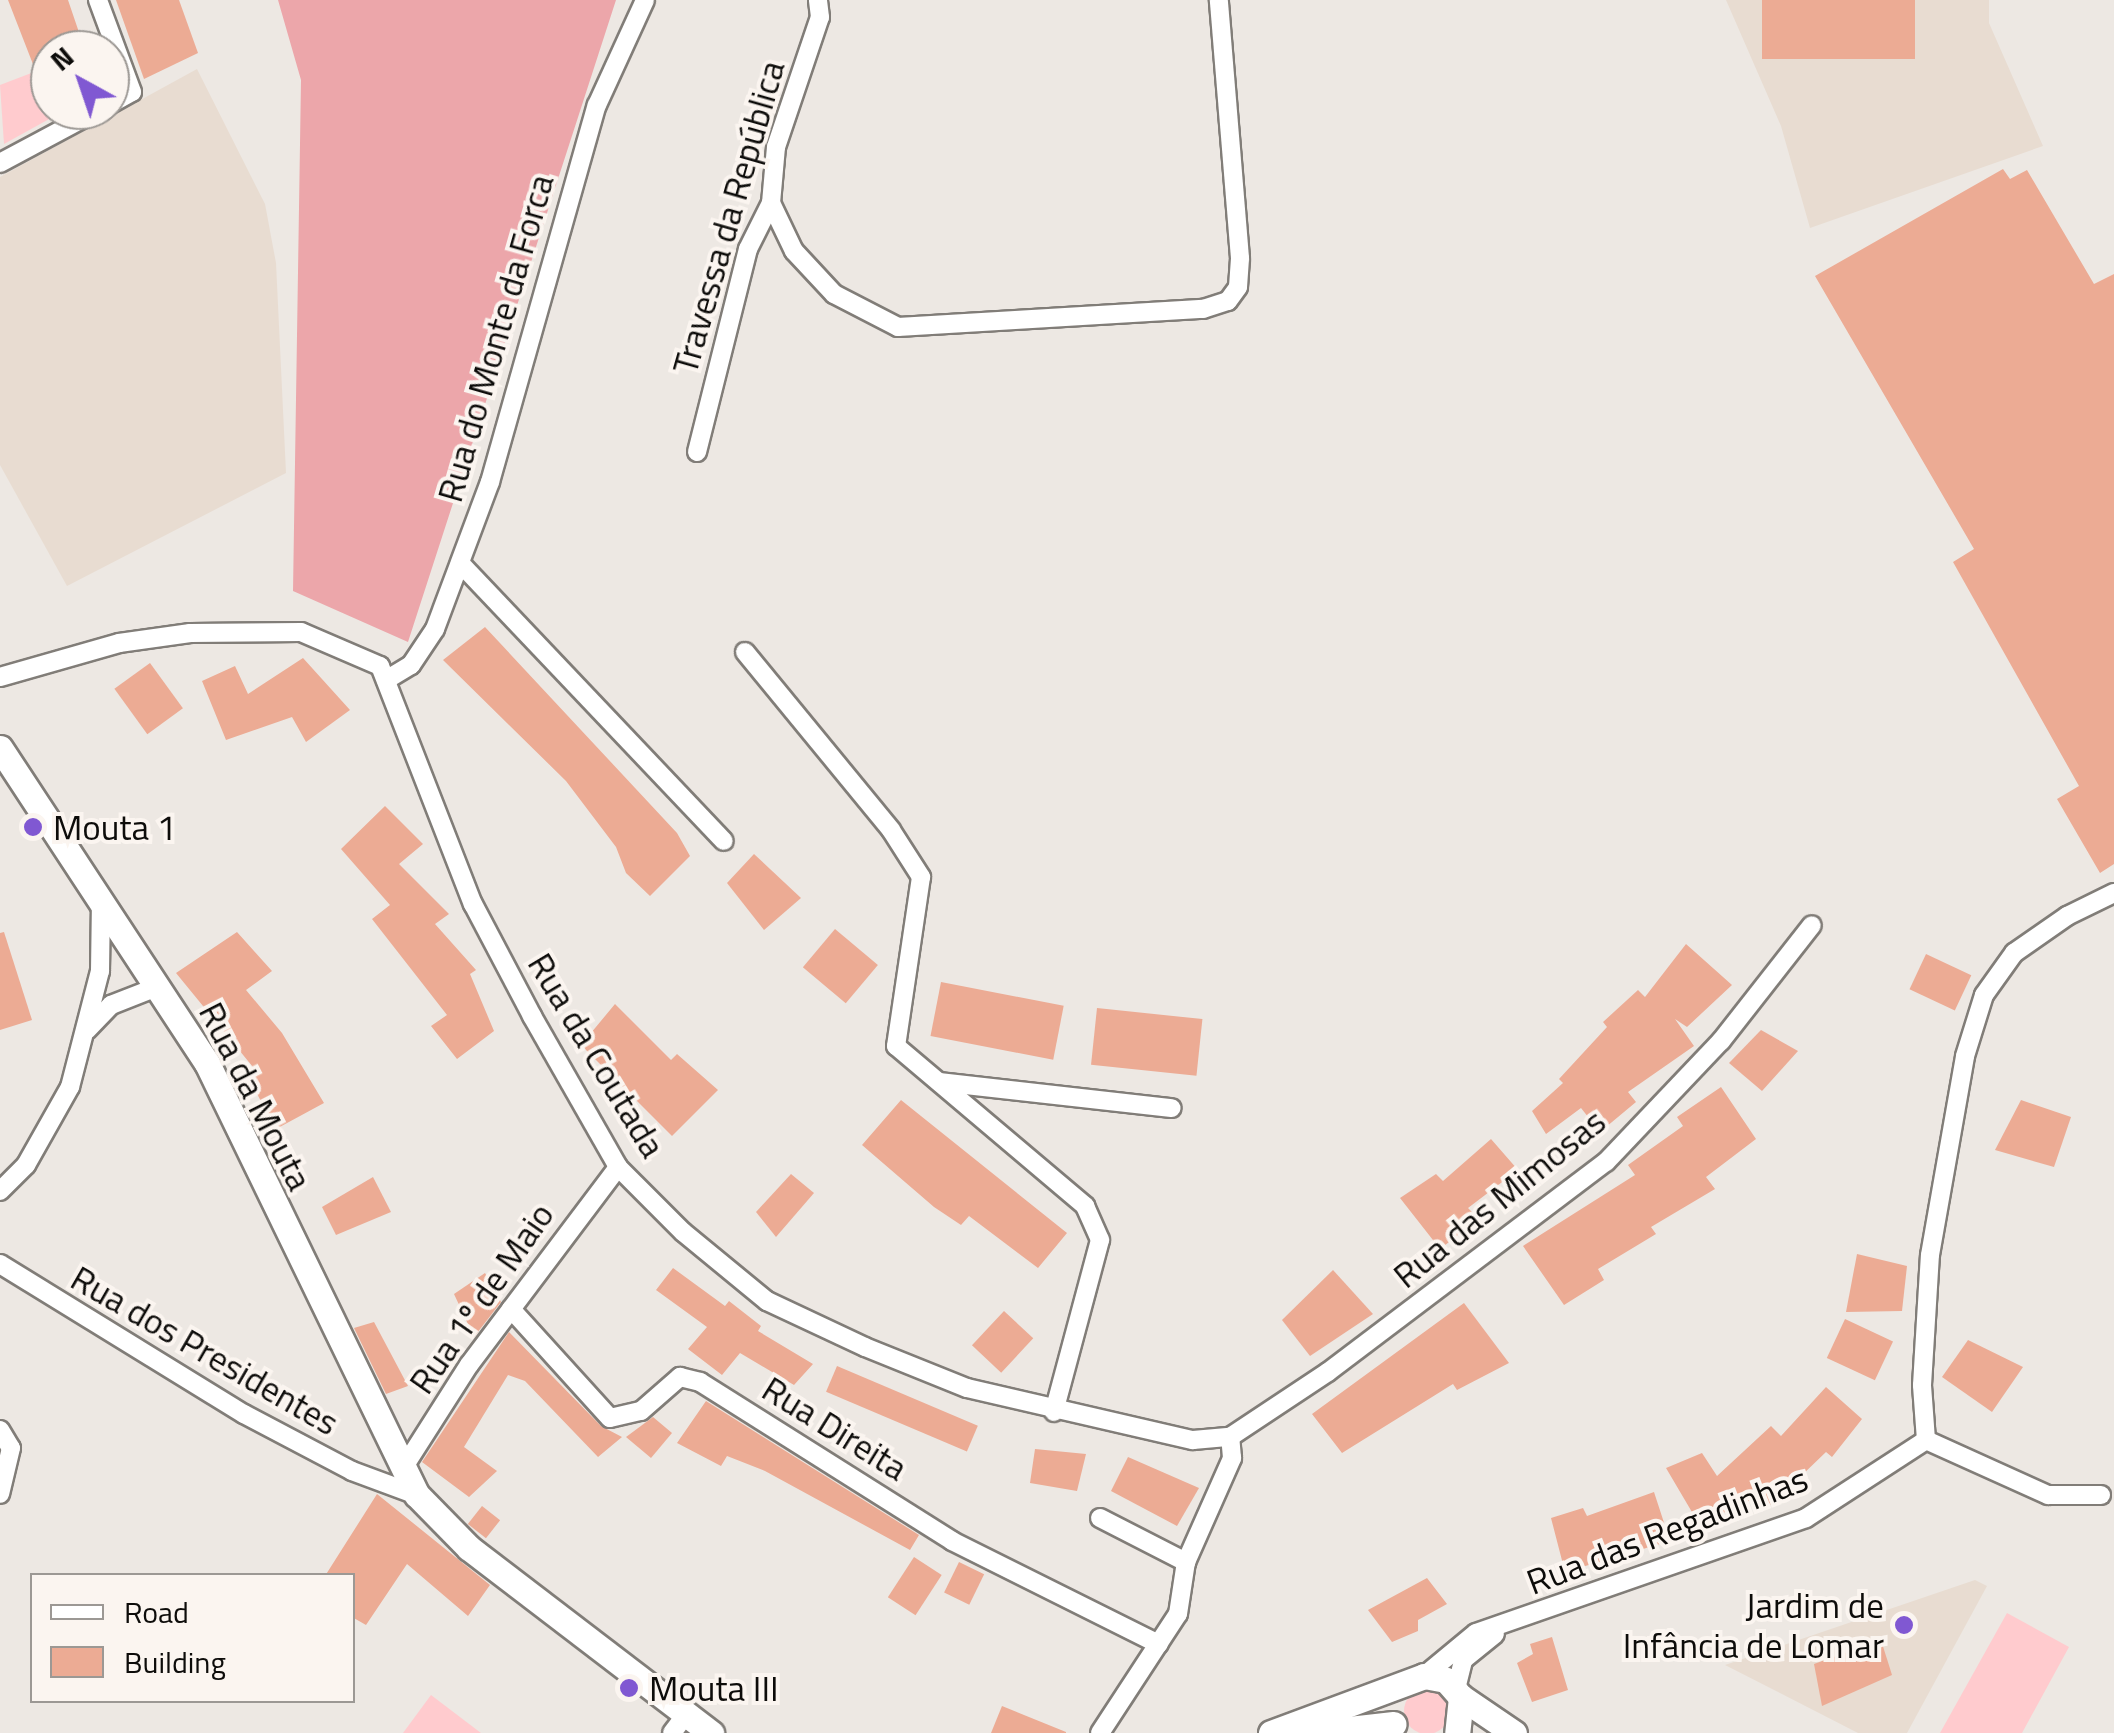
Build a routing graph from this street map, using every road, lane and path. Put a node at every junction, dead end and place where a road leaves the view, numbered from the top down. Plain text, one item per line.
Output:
1 (98, 0) edge
2 (646, 0) edge
3 (818, 0) edge
4 (1219, 0) edge
5 (109, 30) edge
6 (62, 130) edge
7 (0, 163) edge
8 (771, 203) junction
9 (697, 452) dead end
10 (460, 563) junction
11 (746, 652) dead end
12 (0, 677) edge
13 (386, 680) junction
14 (0, 748) edge
15 (724, 841) dead end
16 (2114, 894) edge
17 (101, 903) junction
18 (1812, 925) dead end
19 (157, 987) junction
20 (87, 1030) junction
21 (938, 1082) junction
22 (1172, 1108) dead end
23 (618, 1167) junction
24 (0, 1191) edge
25 (0, 1264) edge
26 (511, 1309) junction
27 (1054, 1412) junction
28 (0, 1430) edge
29 (1230, 1437) junction
30 (1926, 1440) junction
31 (393, 1476) junction
32 (0, 1494) edge
33 (2102, 1495) dead end
34 (1100, 1518) dead end
35 (1186, 1562) junction
36 (1513, 1623) junction
37 (1158, 1644) junction
38 (1418, 1678) junction
39 (1459, 1693) junction
40 (678, 1725) edge
41 (1393, 1730) edge
42 (711, 1733) edge
43 (1100, 1733) edge
44 (1271, 1733) edge
45 (1314, 1733) edge
46 (1456, 1733) edge
47 (1514, 1733) edge

1 - 5 street
2 - 10 street, Rua do Monte da Forca
3 - 8 street, Travessa da República
4 - 8 street
6 - 7 street
8 - 9 street, Travessa da República
10 - 13 street, Rua do Monte da Forca
10 - 15 street
11 - 21 street
12 - 13 street
13 - 23 street, Rua da Coutada
14 - 17 main road, Rua da Mouta
16 - 30 street
17 - 19 main road, Rua da Mouta
17 - 20 street
18 - 29 street, Rua das Mimosas
19 - 20 street
19 - 31 main road, Rua da Mouta
20 - 24 street
21 - 22 street
21 - 27 street
23 - 26 street, Rua 1º de Maio
23 - 27 street, Rua da Coutada
25 - 31 street, Rua dos Presidentes
26 - 31 street, Rua 1º de Maio
26 - 37 street, Rua Direita
27 - 29 street, Rua da Coutada
28 - 32 street
29 - 35 street
30 - 33 street
30 - 36 street, Rua das Regadinhas
31 - 40 main road, Rua da Mouta
34 - 35 street
35 - 37 street
36 - 38 street, Rua das Regadinhas
36 - 39 street, Rua das Regadinhas
37 - 43 street
38 - 39 main road
38 - 41 main road
38 - 44 main road
39 - 46 main road
39 - 47 main road
40 - 42 main road, Rua da Mouta
41 - 45 main road

